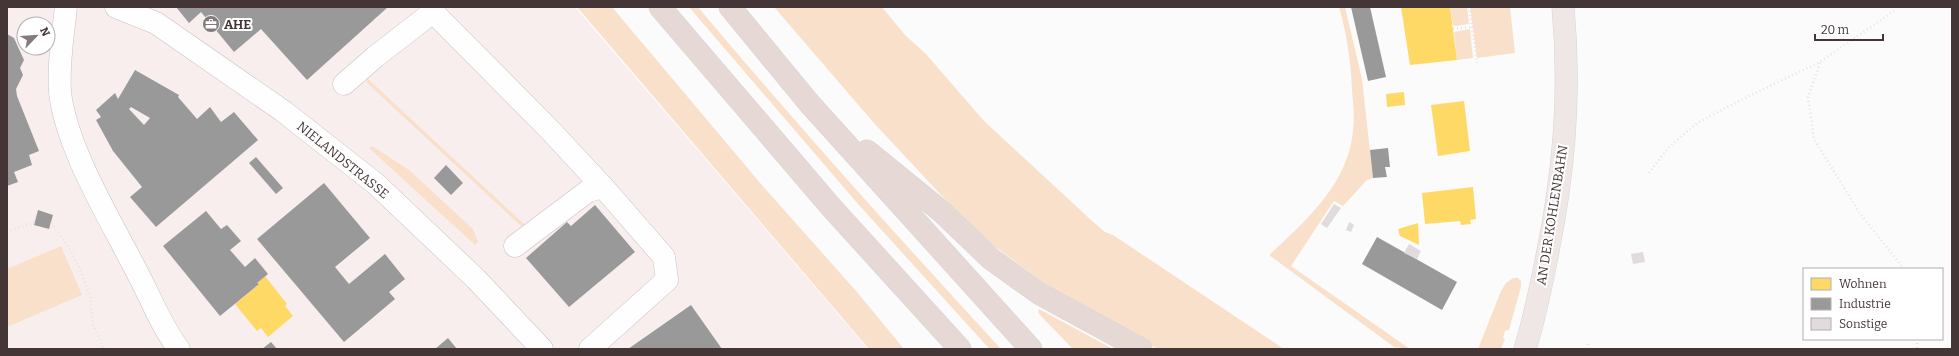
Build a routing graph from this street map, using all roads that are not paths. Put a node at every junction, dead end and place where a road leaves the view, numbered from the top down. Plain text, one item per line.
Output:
1 (66, 7) edge
2 (116, 7) edge
3 (660, 7) edge
4 (730, 7) edge
5 (1563, 7) edge
6 (344, 84) dead end
7 (809, 102) junction
8 (602, 186) junction
9 (515, 246) dead end
10 (938, 325) junction
11 (595, 345) edge
12 (179, 349) edge
13 (542, 349) edge
14 (946, 349) edge
15 (960, 349) edge
16 (1031, 349) edge
17 (1141, 349) edge
18 (1524, 349) edge

1 - 12 street
2 - 13 street, NIELANDSTRASSE
3 - 10 highway
4 - 7 highway
5 - 18 main road, AN DER KOHLENBAHN
6 - 8 street
7 - 16 highway
7 - 17 highway
8 - 9 street
8 - 11 street
10 - 14 highway
10 - 15 highway

